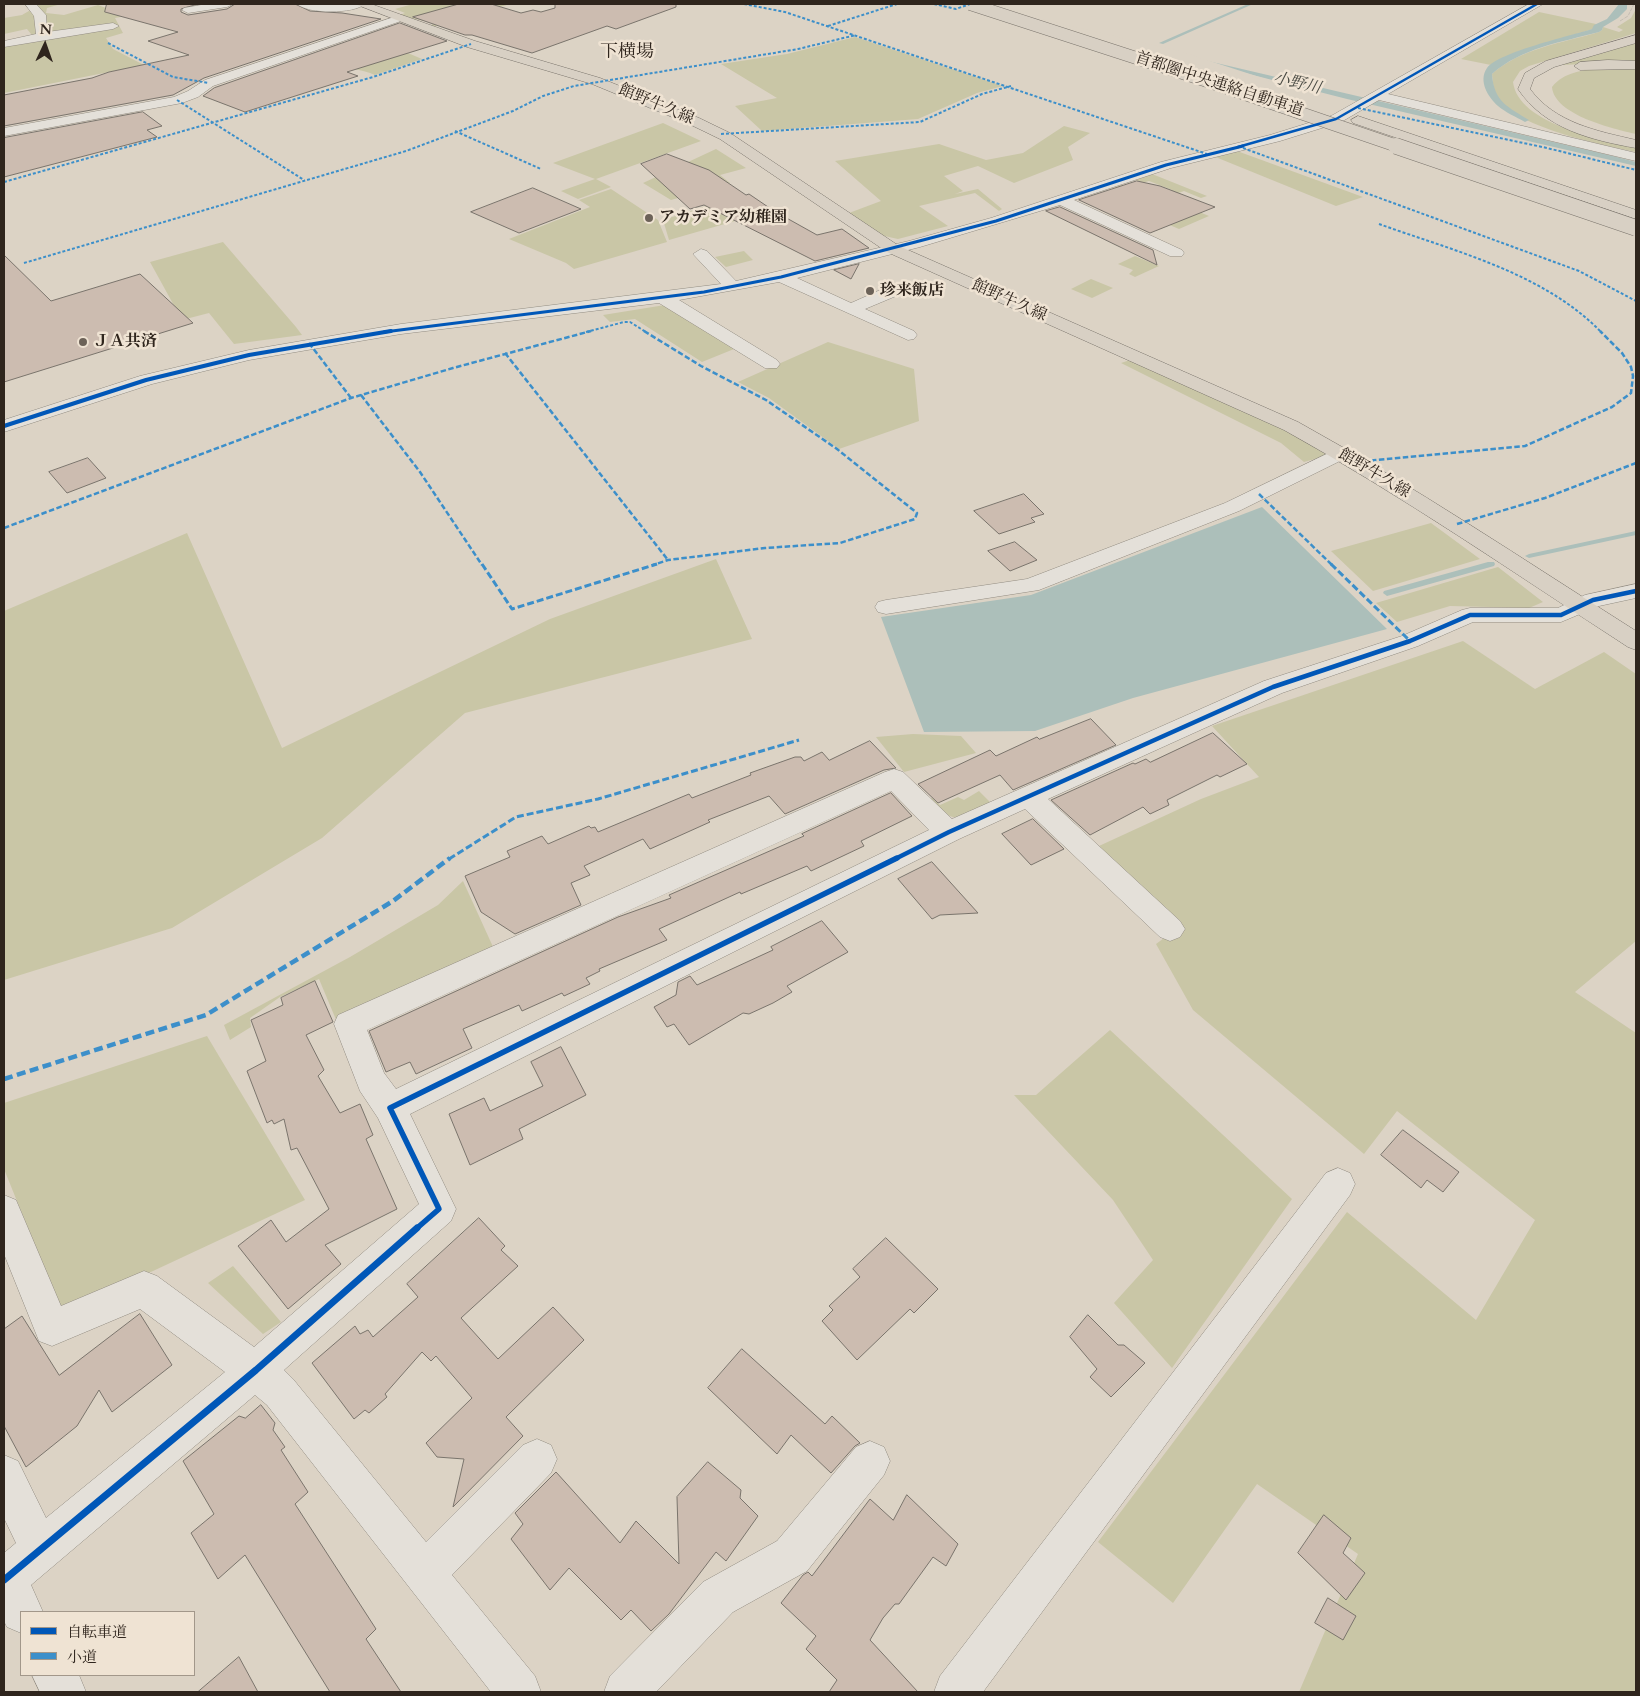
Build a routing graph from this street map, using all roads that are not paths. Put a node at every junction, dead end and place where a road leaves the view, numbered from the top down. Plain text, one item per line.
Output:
1 (30, 4) edge
2 (227, 4) edge
3 (303, 4) edge
4 (360, 4) edge
5 (970, 4) edge
6 (998, 4) edge
7 (1537, 4) edge
8 (188, 10) dead end
9 (398, 12) junction
10 (112, 26) dead end
11 (42, 36) junction
12 (1636, 39) edge
13 (4, 44) edge
14 (1636, 65) edge
15 (1368, 105) junction
16 (4, 132) edge
17 (1636, 138) edge
18 (1636, 144) edge
19 (1636, 156) edge
20 (1062, 200) junction
21 (1636, 206) edge
22 (1636, 215) edge
23 (1636, 228) edge
24 (892, 249) junction
25 (701, 254) dead end
26 (1176, 254) dead end
27 (781, 277) junction
28 (734, 287) junction
29 (902, 287) dead end
30 (665, 298) junction
31 (852, 309) junction
32 (908, 335) dead end
33 (771, 364) dead end
34 (4, 426) edge
35 (1341, 453) junction
36 (1636, 591) edge
37 (1578, 605) junction
38 (886, 607) dead end
39 (1636, 642) edge
40 (1028, 796) junction
41 (948, 832) junction
42 (1170, 929) dead end
43 (390, 1108) junction
44 (1338, 1184) dead end
45 (4, 1212) edge
46 (256, 1370) junction
47 (537, 1459) dead end
48 (870, 1461) dead end
49 (4, 1475) edge
50 (40, 1548) junction
51 (425, 1573) junction
52 (10, 1590) edge
53 (55, 1676) edge
54 (64, 1692) edge
55 (519, 1692) edge
56 (626, 1692) edge
57 (956, 1692) edge

1 - 11 street
2 - 8 street
3 - 4 street
4 - 9 main road, 館野牛久線
5 - 23 main road, 首都圏中央連絡自動車道, bridge
6 - 15 main road, 首都圏中央連絡自動車道
7 - 15 street
9 - 16 street
9 - 24 main road, 館野牛久線
10 - 11 street
11 - 13 street
12 - 18 main road
14 - 17 main road
15 - 19 street
15 - 20 street
15 - 21 main road
15 - 22 main road, 首都圏中央連絡自動車道
20 - 24 street
20 - 26 street
24 - 27 street
24 - 35 main road, 館野牛久線
25 - 28 street
27 - 28 street
27 - 31 street
28 - 30 street
29 - 31 street
30 - 33 street
30 - 34 street
31 - 32 street
35 - 37 main road, 館野牛久線
35 - 38 street
36 - 37 street
37 - 39 main road, 館野牛久線
37 - 40 street
40 - 41 street
40 - 42 street
41 - 43 street
41 - 43 street
43 - 46 street
44 - 57 street
45 - 46 street
46 - 50 street
46 - 51 street
47 - 51 street
48 - 56 street
49 - 50 street
50 - 52 street
51 - 55 street
53 - 54 street

